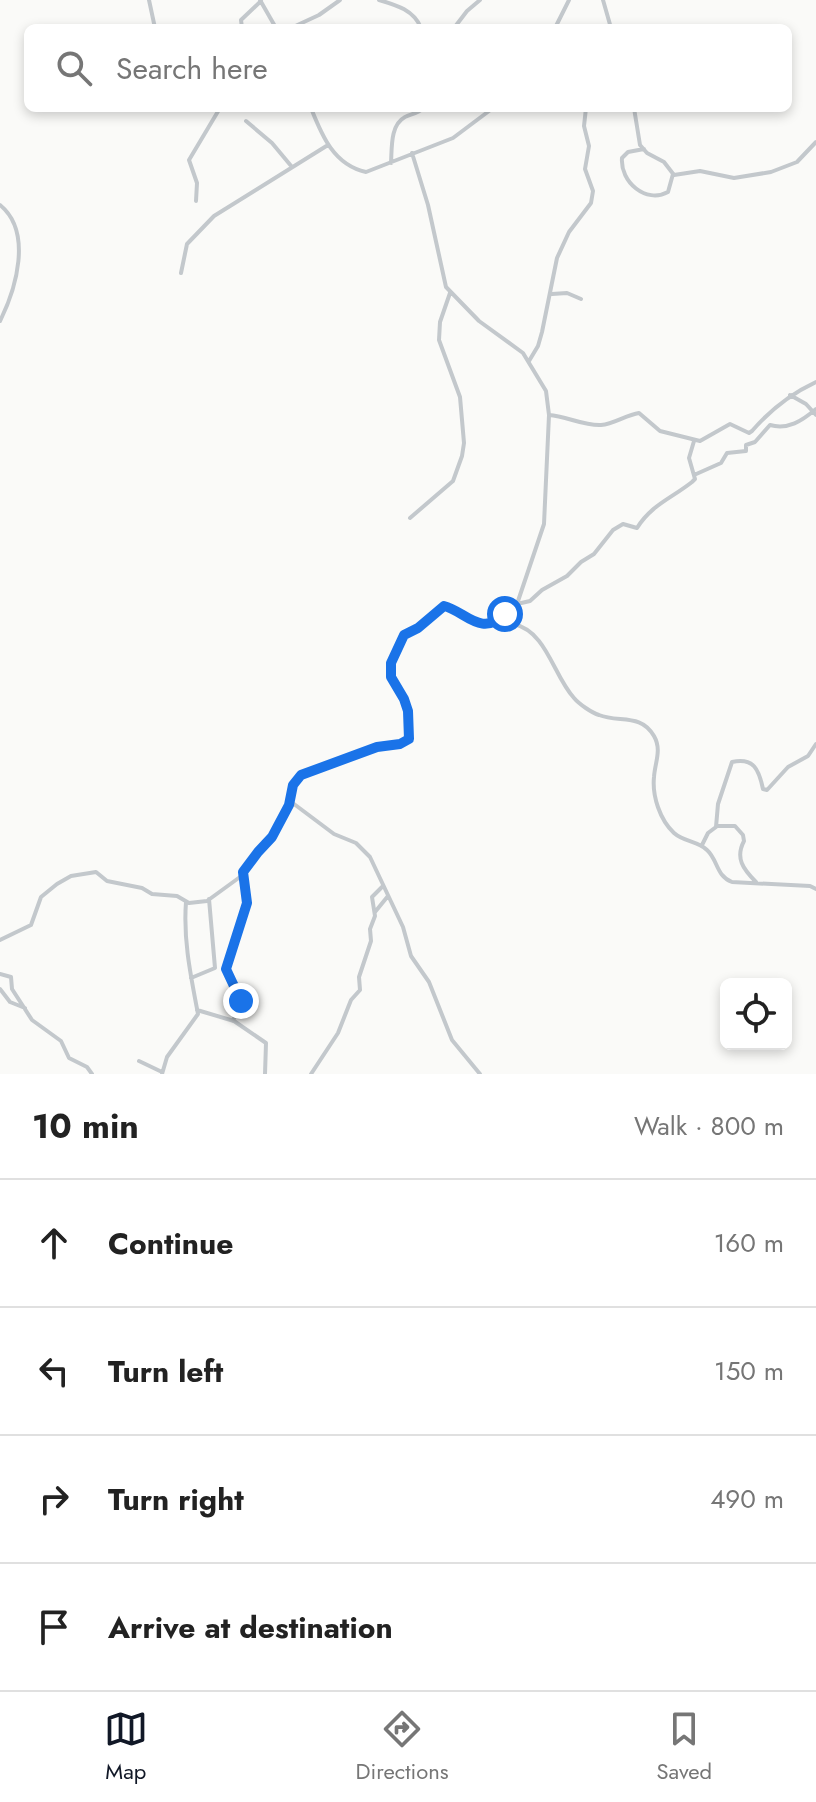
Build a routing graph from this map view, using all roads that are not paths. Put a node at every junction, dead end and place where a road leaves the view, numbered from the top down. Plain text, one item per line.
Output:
1 (149, 0) edge
2 (340, 0) edge
3 (379, 0) edge
4 (480, 0) edge
5 (569, 0) edge
6 (603, 0) edge
7 (260, 1) edge
8 (154, 24) edge
9 (242, 24) edge
10 (274, 24) edge
11 (300, 24) edge
12 (419, 24) edge
13 (457, 24) edge
14 (557, 24) edge
15 (610, 24) edge
16 (218, 112) edge
17 (313, 112) edge
18 (416, 112) edge
19 (488, 112) edge
20 (586, 112) edge
21 (634, 112) edge
22 (246, 121) dead end
23 (816, 142) edge
24 (328, 145) junction
25 (644, 149) junction
26 (412, 153) junction
27 (391, 163) junction
28 (292, 167) junction
29 (673, 174) junction
30 (196, 201) dead end
31 (0, 205) edge
32 (181, 273) dead end
33 (450, 293) junction
34 (551, 294) junction
35 (581, 299) dead end
36 (0, 321) edge
37 (529, 361) junction
38 (816, 382) edge
39 (790, 395) junction
40 (815, 412) edge
41 (549, 415) junction
42 (694, 441) junction
43 (694, 475) junction
44 (410, 518) dead end
45 (517, 604) junction
46 (514, 624) dead end
47 (816, 744) edge
48 (290, 801) junction
49 (716, 826) junction
50 (701, 846) junction
51 (243, 872) junction
52 (756, 883) junction
53 (383, 886) junction
54 (816, 889) edge
55 (388, 896) junction
56 (209, 899) junction
57 (186, 902) junction
58 (375, 912) junction
59 (0, 940) edge
60 (0, 974) edge
61 (191, 978) junction
62 (0, 989) edge
63 (25, 1008) junction
64 (197, 1010) junction
65 (233, 1021) junction
66 (139, 1061) dead end
67 (162, 1073) edge
68 (92, 1074) edge
69 (265, 1074) edge
70 (311, 1074) edge
71 (480, 1074) edge

1 - 8 street
2 - 11 street
3 - 12 street
4 - 13 street
5 - 14 street
6 - 15 street
7 - 9 street
7 - 10 street
16 - 30 street
17 - 24 street
18 - 27 street
19 - 26 street
20 - 34 street
21 - 25 street
22 - 28 street
23 - 29 street
24 - 27 street
24 - 28 street
25 - 29 street
25 - 29 street
26 - 27 street
26 - 33 street
28 - 32 street
31 - 36 street
33 - 37 street
33 - 44 street
34 - 35 street
34 - 37 street
37 - 41 street
38 - 39 street
39 - 40 street
39 - 42 street
40 - 43 street
41 - 42 street
41 - 45 street
42 - 43 street
43 - 45 street
45 - 48 street
46 - 50 street
47 - 49 street
48 - 51 street
48 - 53 street
49 - 50 street
49 - 52 street
50 - 52 street
51 - 56 street
51 - 65 street
52 - 54 street
53 - 55 street
53 - 58 street
55 - 58 street
55 - 71 street
56 - 57 street
56 - 61 street
57 - 59 street
57 - 61 street
58 - 70 street
60 - 63 street
61 - 64 street
62 - 63 street
63 - 68 street
64 - 65 street
64 - 67 street
65 - 69 street
66 - 67 street

